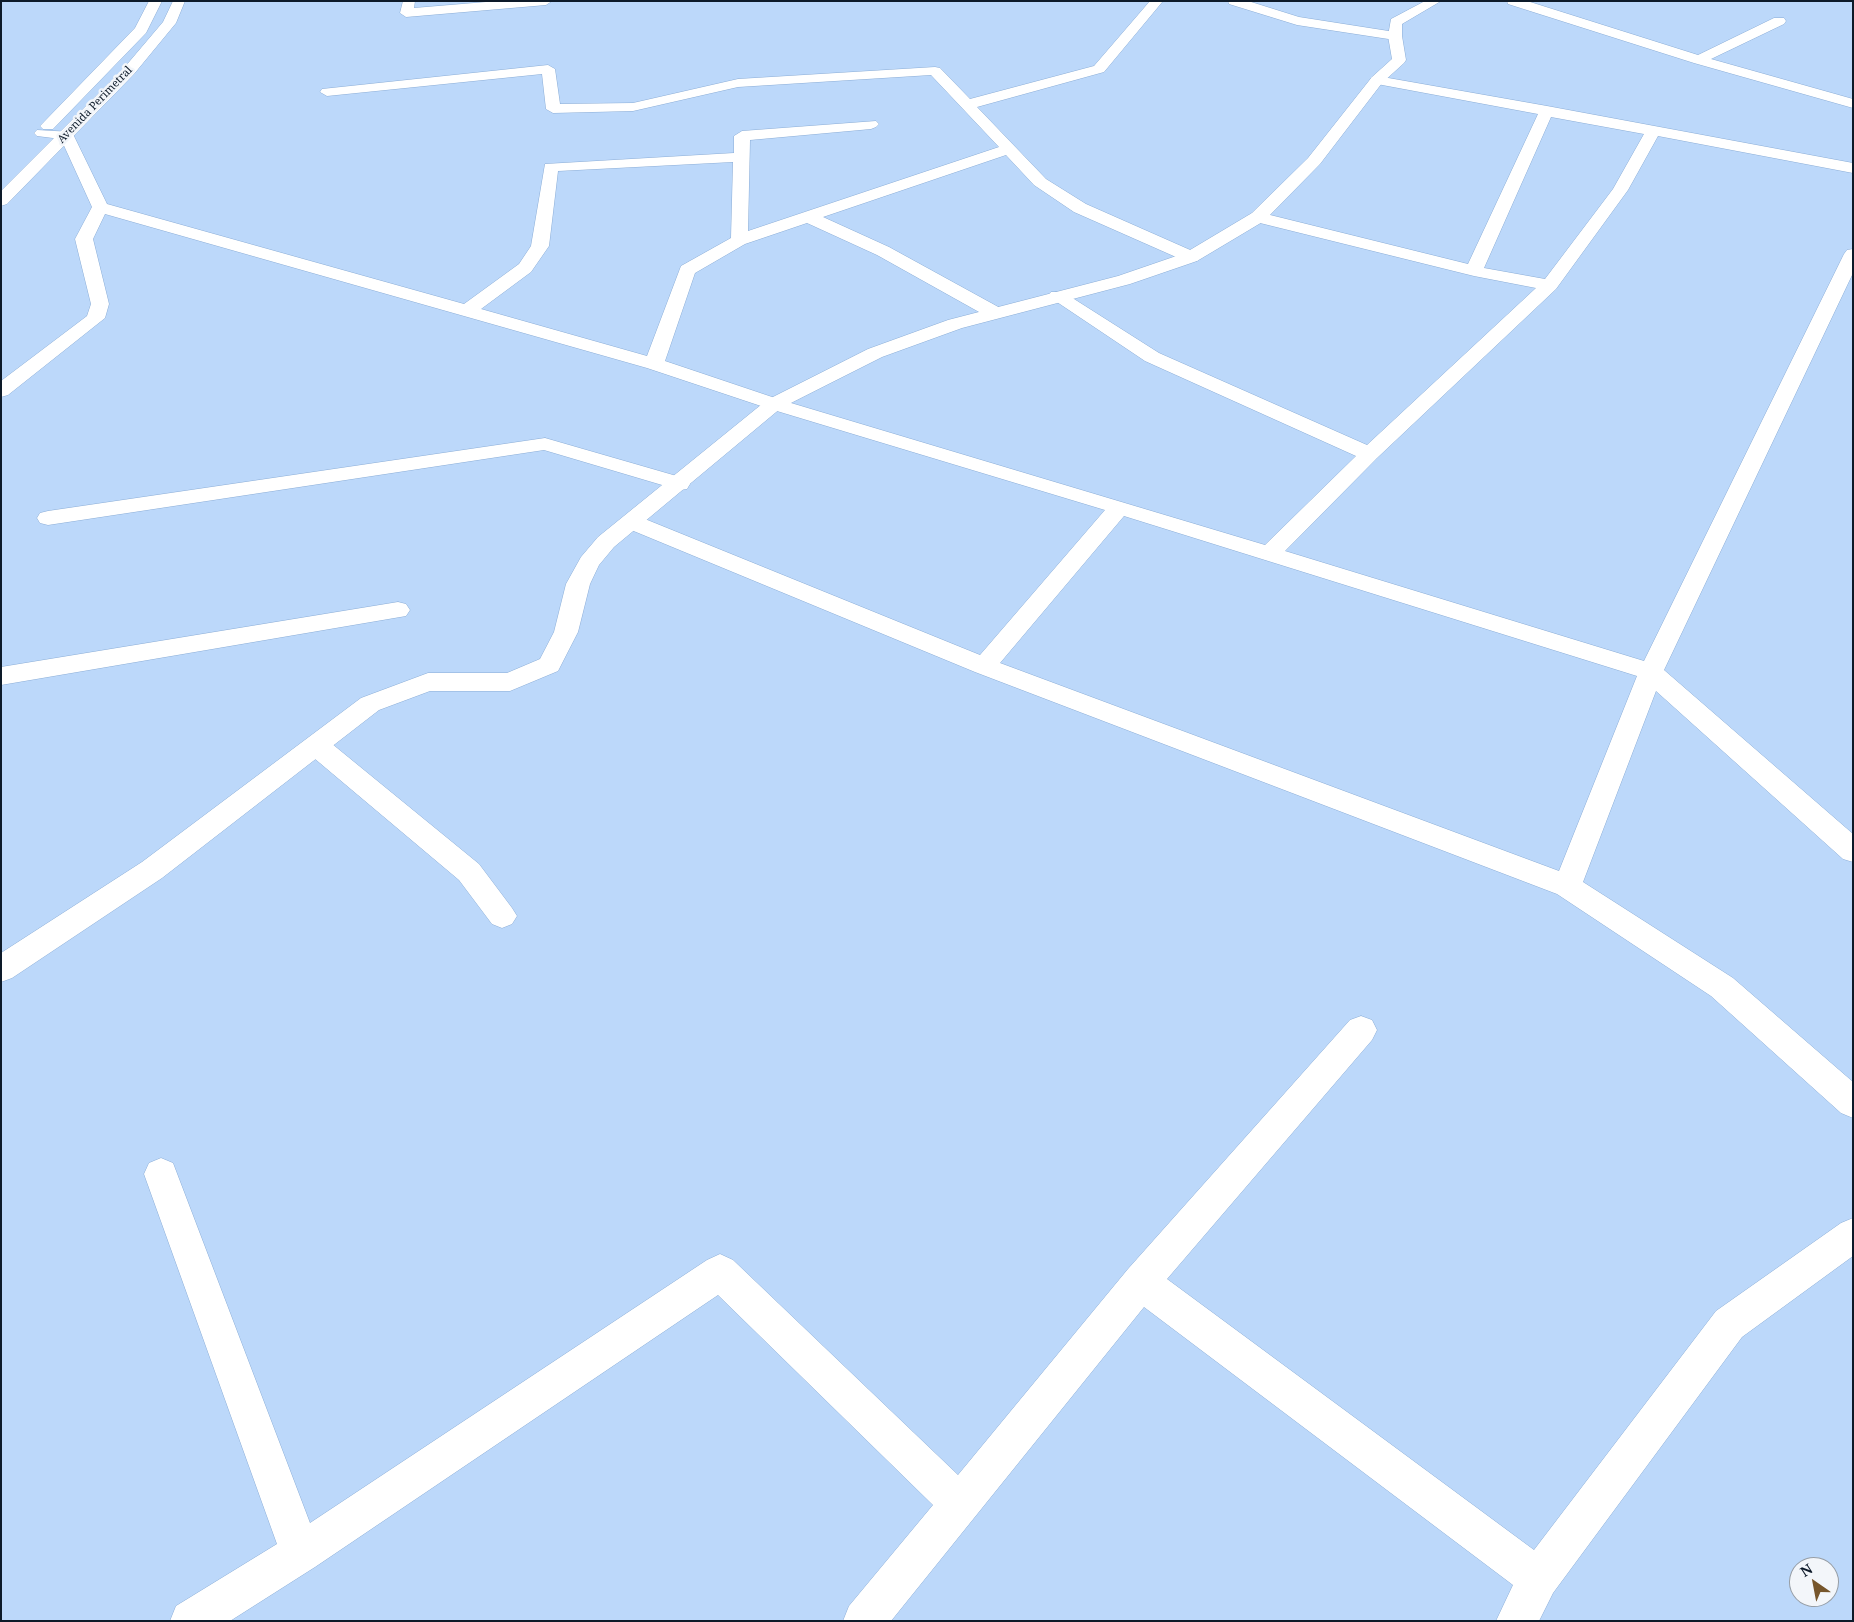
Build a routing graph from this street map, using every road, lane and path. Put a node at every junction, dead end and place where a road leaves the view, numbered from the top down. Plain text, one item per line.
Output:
1 (156, 1) edge
2 (179, 1) edge
3 (409, 1) edge
4 (546, 1) edge
5 (1157, 1) edge
6 (1234, 1) edge
7 (1435, 1) edge
8 (1513, 1) edge
9 (1779, 21) dead end
10 (1395, 36) junction
11 (1699, 60) junction
12 (1377, 80) junction
13 (326, 92) dead end
14 (1853, 104) edge
15 (966, 105) junction
16 (1547, 110) junction
17 (871, 124) dead end
18 (1654, 130) junction
19 (67, 135) junction
20 (1009, 149) junction
21 (740, 157) junction
22 (1853, 168) edge
23 (1, 201) edge
24 (100, 207) junction
25 (808, 217) junction
26 (1258, 217) junction
27 (739, 240) junction
28 (1853, 254) edge
29 (1192, 257) junction
30 (1474, 271) junction
31 (1550, 285) junction
32 (1056, 296) junction
33 (468, 310) junction
34 (995, 313) junction
35 (654, 364) junction
36 (1, 392) edge
37 (774, 404) junction
38 (1370, 454) junction
39 (679, 484) junction
40 (1119, 507) junction
41 (48, 518) dead end
42 (632, 522) junction
43 (1268, 555) junction
44 (398, 610) dead end
45 (984, 666) junction
46 (1651, 672) junction
47 (1, 676) edge
48 (318, 746) junction
49 (1853, 851) edge
50 (1567, 886) junction
51 (502, 916) dead end
52 (1, 970) edge
53 (1361, 1030) dead end
54 (1853, 1103) edge
55 (161, 1174) dead end
56 (1853, 1235) edge
57 (1141, 1282) junction
58 (959, 1503) junction
59 (301, 1553) junction
60 (1538, 1578) junction
61 (191, 1621) edge
62 (864, 1621) edge
63 (1517, 1621) edge

1 - 19 street, Avenida Perimetral
2 - 19 street, Avenida Perimetral
3 - 4 street
5 - 15 street
6 - 10 street
7 - 10 street
8 - 11 street
9 - 11 street
10 - 12 street
11 - 14 street
12 - 16 street
12 - 26 street
13 - 15 street
15 - 20 street
16 - 18 street
16 - 30 street
17 - 21 street
18 - 22 street
18 - 31 street
19 - 23 street, Avenida Perimetral
19 - 24 street
20 - 25 street
20 - 29 street
21 - 27 street
21 - 33 street
24 - 33 street
24 - 36 street
25 - 27 street
25 - 34 street
26 - 29 street
26 - 30 street
27 - 35 street
28 - 46 street
29 - 32 street
30 - 31 street
31 - 38 street
32 - 34 street
32 - 38 street
33 - 35 street
34 - 37 street
35 - 37 street
37 - 39 street
37 - 40 street
38 - 43 street
39 - 41 street
39 - 42 street
40 - 43 street
40 - 45 street
42 - 45 street
42 - 48 street
43 - 46 street
44 - 47 street
45 - 50 street
46 - 49 street
46 - 50 street
48 - 51 street
48 - 52 street
50 - 54 street
53 - 57 street
55 - 59 street
56 - 60 street
57 - 58 street
57 - 60 street
58 - 59 street
58 - 62 street
59 - 61 street
60 - 63 street

